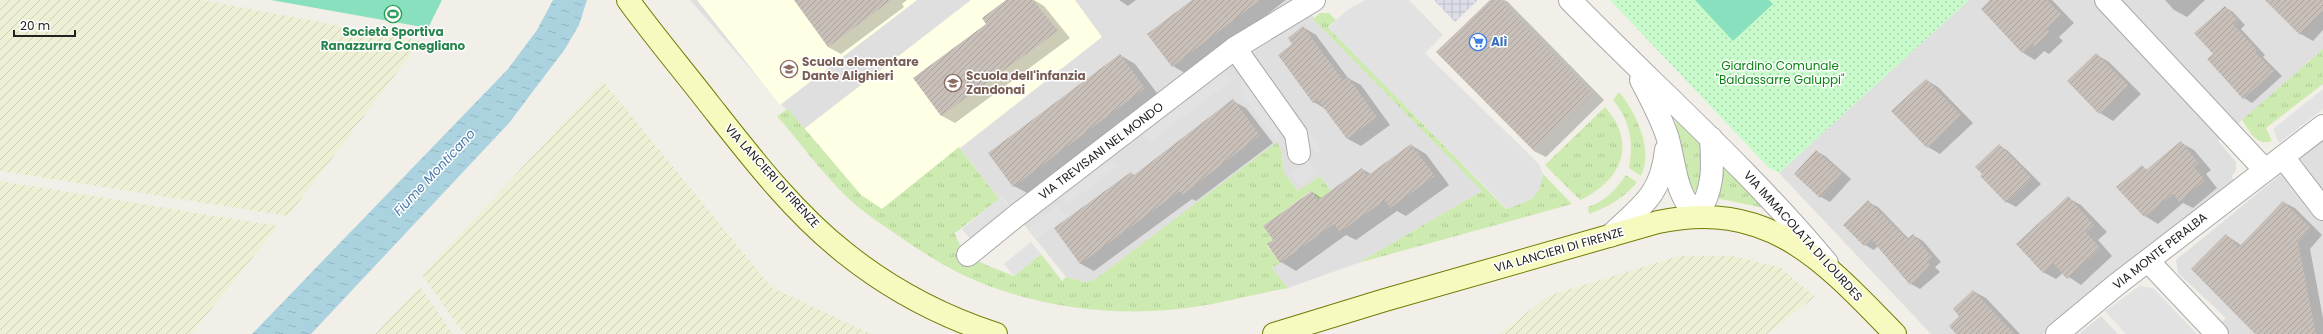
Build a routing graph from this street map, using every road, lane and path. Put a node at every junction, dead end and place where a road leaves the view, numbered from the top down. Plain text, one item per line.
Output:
1 (1314, 0) edge
2 (1570, 0) edge
3 (2106, 0) edge
4 (631, 6) edge
5 (1235, 48) junction
6 (1634, 66) junction
7 (2323, 126) edge
8 (1711, 138) junction
9 (1667, 139) junction
10 (1299, 153) dead end
11 (2282, 157) junction
12 (2265, 170) junction
13 (2323, 209) edge
14 (1697, 216) junction
15 (1610, 236) junction
16 (968, 255) dead end
17 (2148, 261) junction
18 (1837, 274) junction
19 (996, 334) edge
20 (1274, 334) edge
21 (1895, 334) edge
22 (2057, 334) edge
23 (2217, 334) edge

1 - 5 street, VIA TREVISANI NEL MONDO
2 - 6 street, VIA IMMACOLATA DI LOURDES
3 - 12 street
4 - 19 main road, VIA LANCIERI DI FIRENZE
5 - 10 street
5 - 16 street, VIA TREVISANI NEL MONDO
6 - 8 street, VIA IMMACOLATA DI LOURDES
6 - 9 street, VIA IMMACOLATA DI LOURDES
7 - 11 street, VIA MONTE PERALBA
8 - 14 street
8 - 18 street, VIA IMMACOLATA DI LOURDES
9 - 14 street, VIA IMMACOLATA DI LOURDES
9 - 15 street, VIA IMMACOLATA DI LOURDES
11 - 12 street, VIA MONTE PERALBA
11 - 13 street
12 - 17 street, VIA MONTE PERALBA
14 - 15 main road, VIA LANCIERI DI FIRENZE
14 - 18 main road, VIA LANCIERI DI FIRENZE
15 - 20 main road, VIA LANCIERI DI FIRENZE
17 - 22 street, VIA MONTE PERALBA
17 - 23 street
18 - 21 main road, VIA IMMACOLATA DI LOURDES

